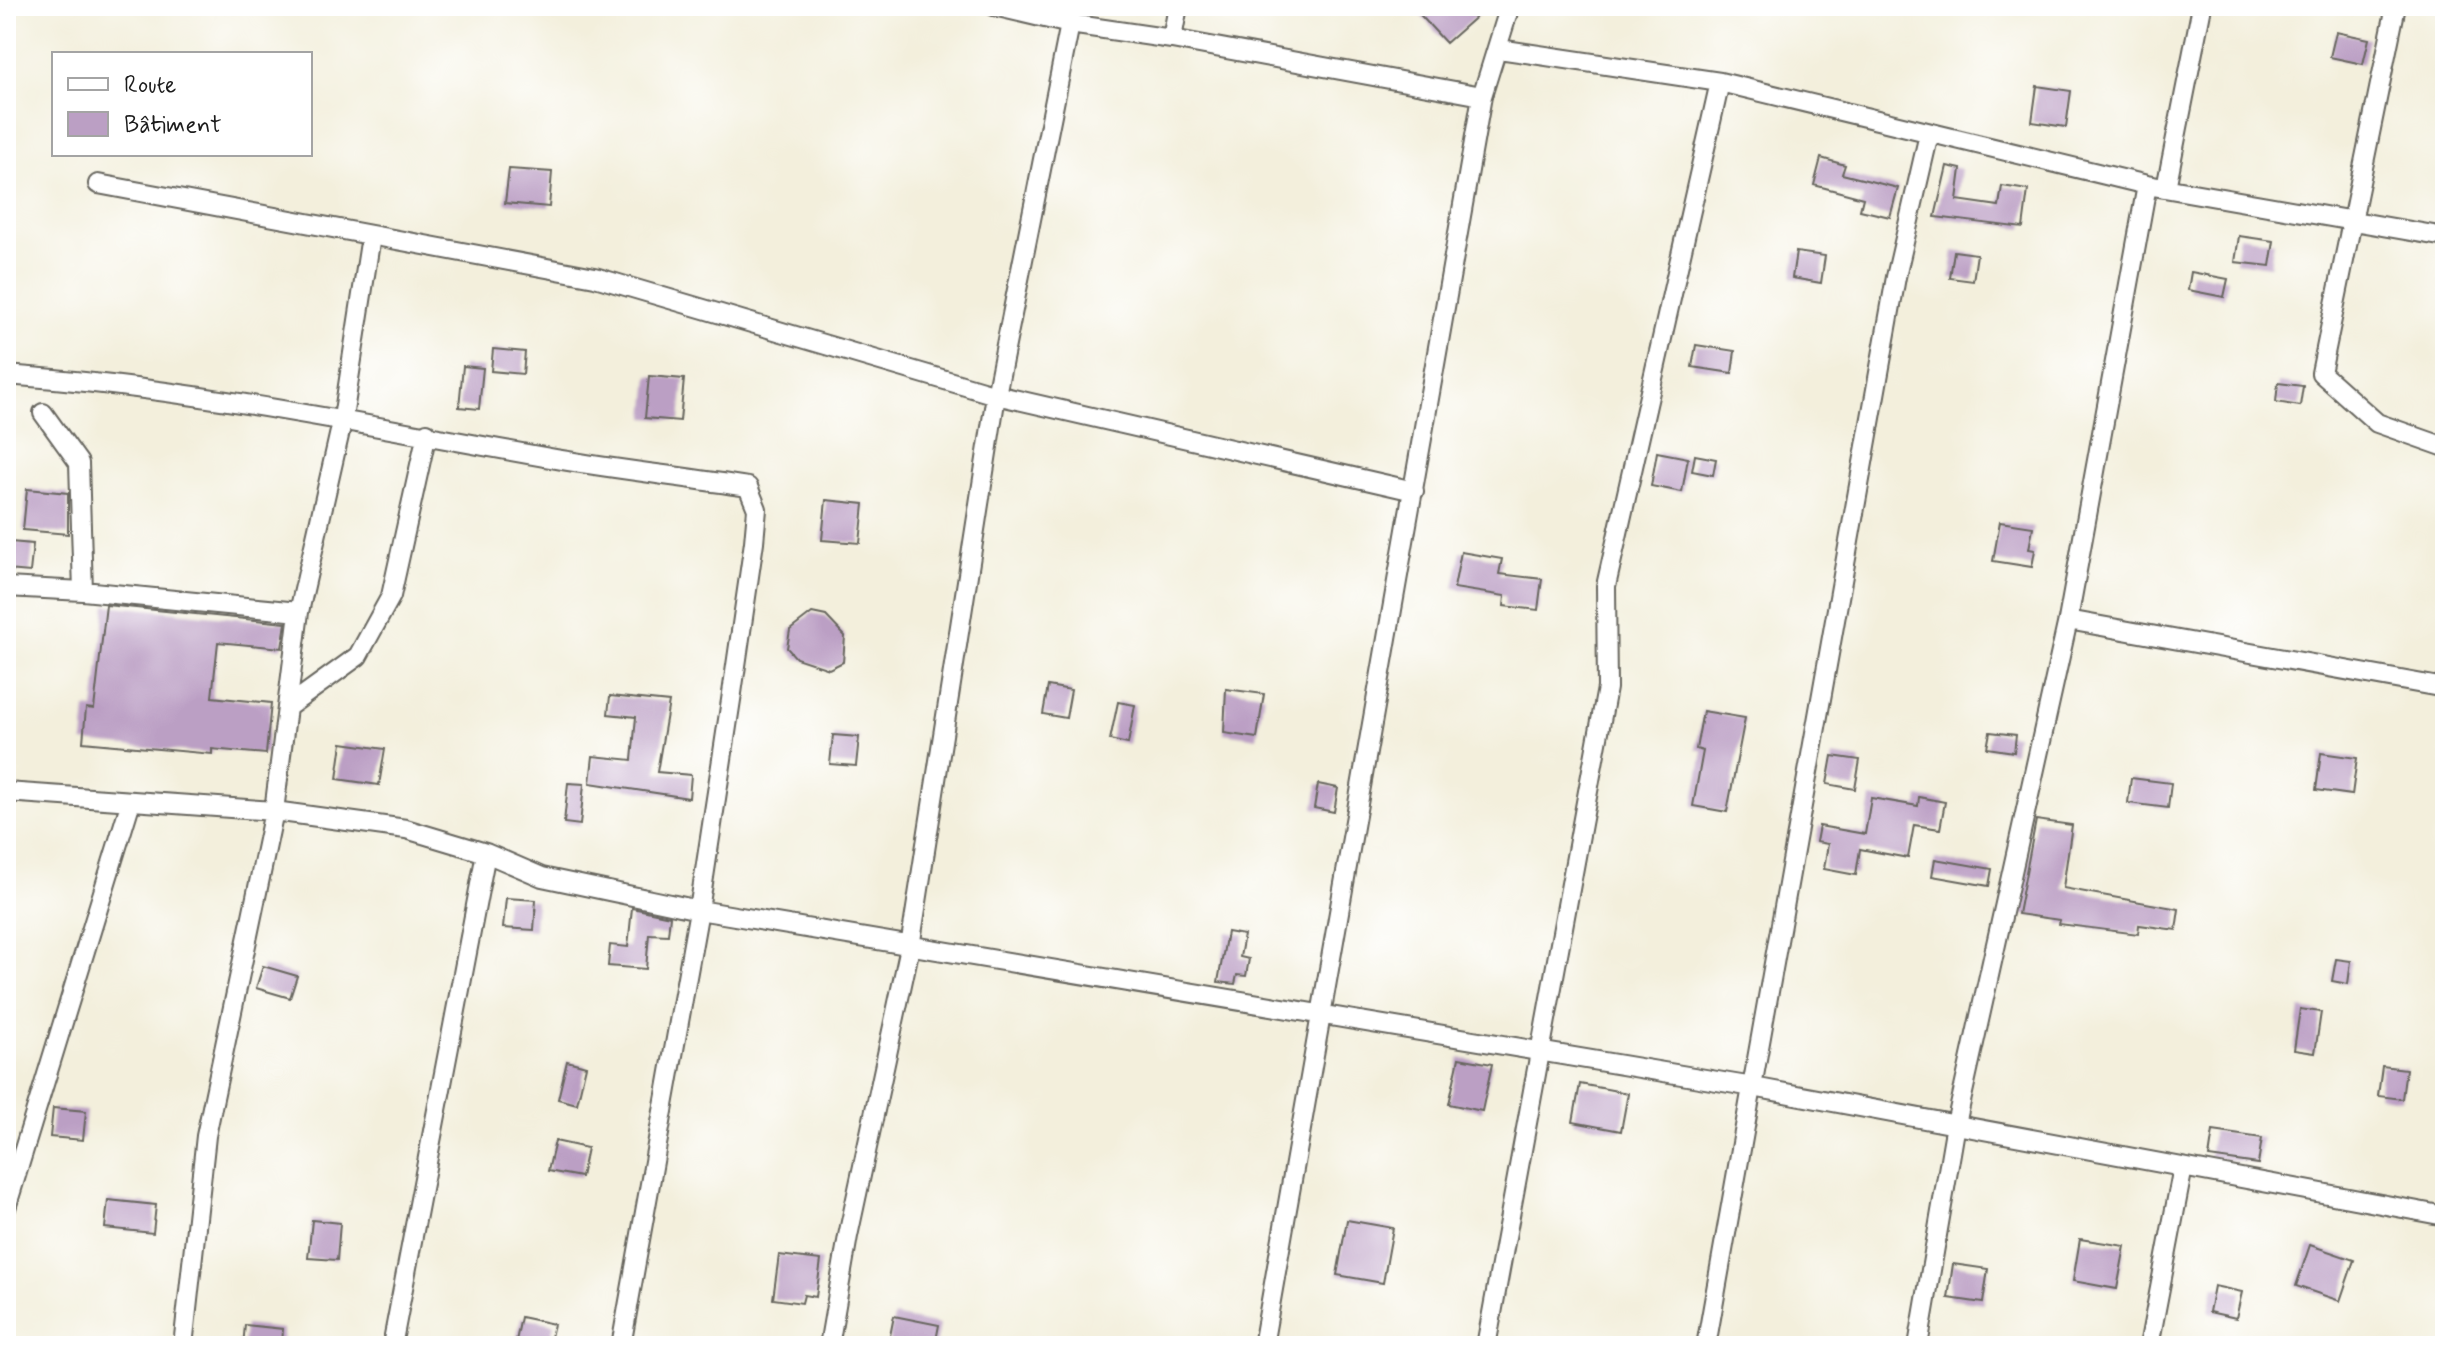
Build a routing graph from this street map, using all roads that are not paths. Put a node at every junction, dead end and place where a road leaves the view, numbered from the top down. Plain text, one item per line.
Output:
1 (994, 6) edge
2 (1178, 6) edge
3 (1510, 6) edge
4 (2202, 6) edge
5 (2396, 6) edge
6 (1070, 24) junction
7 (1172, 39) junction
8 (1499, 49) junction
9 (1720, 82) junction
10 (1482, 96) junction
11 (1929, 134) junction
12 (98, 184) dead end
13 (2147, 185) junction
14 (2166, 188) junction
15 (2352, 220) junction
16 (371, 236) junction
17 (2445, 237) edge
18 (6, 375) edge
19 (996, 395) junction
20 (43, 413) dead end
21 (343, 418) junction
22 (427, 433) junction
23 (2445, 447) edge
24 (1414, 491) junction
25 (6, 587) edge
26 (83, 591) junction
27 (299, 612) junction
28 (2068, 620) junction
29 (2445, 688) edge
30 (289, 706) junction
31 (6, 792) edge
32 (131, 801) junction
33 (274, 811) junction
34 (486, 853) junction
35 (699, 910) junction
36 (910, 947) junction
37 (1319, 1015) junction
38 (1538, 1050) junction
39 (1753, 1087) junction
40 (1956, 1124) junction
41 (2183, 1167) junction
42 (6, 1208) edge
43 (2445, 1216) edge
44 (183, 1346) edge
45 (392, 1346) edge
46 (621, 1346) edge
47 (829, 1346) edge
48 (1263, 1346) edge
49 (1486, 1346) edge
50 (1706, 1346) edge
51 (1918, 1346) edge
52 (2149, 1346) edge

1 - 6 street
2 - 7 street
3 - 8 street
4 - 14 street
5 - 15 street
6 - 7 street
6 - 19 street
7 - 10 street
8 - 9 street
8 - 10 street
9 - 11 street
9 - 38 street
10 - 24 street
11 - 13 street
11 - 39 street
12 - 16 street
13 - 14 street
13 - 28 street
14 - 15 street
15 - 17 street
15 - 23 street
16 - 19 street
16 - 21 street
18 - 21 street
19 - 24 street
19 - 36 street
20 - 26 street
21 - 22 street
21 - 27 street
22 - 30 street
22 - 35 street
24 - 37 street
25 - 26 street
26 - 27 street
27 - 30 street
28 - 29 street
28 - 40 street
30 - 33 street
31 - 32 street
32 - 33 street
32 - 42 street
33 - 34 street
33 - 44 street
34 - 35 street
34 - 45 street
35 - 36 street
35 - 46 street
36 - 37 street
36 - 47 street
37 - 38 street
37 - 48 street
38 - 39 street
38 - 49 street
39 - 40 street
39 - 50 street
40 - 41 street
40 - 51 street
41 - 43 street
41 - 52 street

